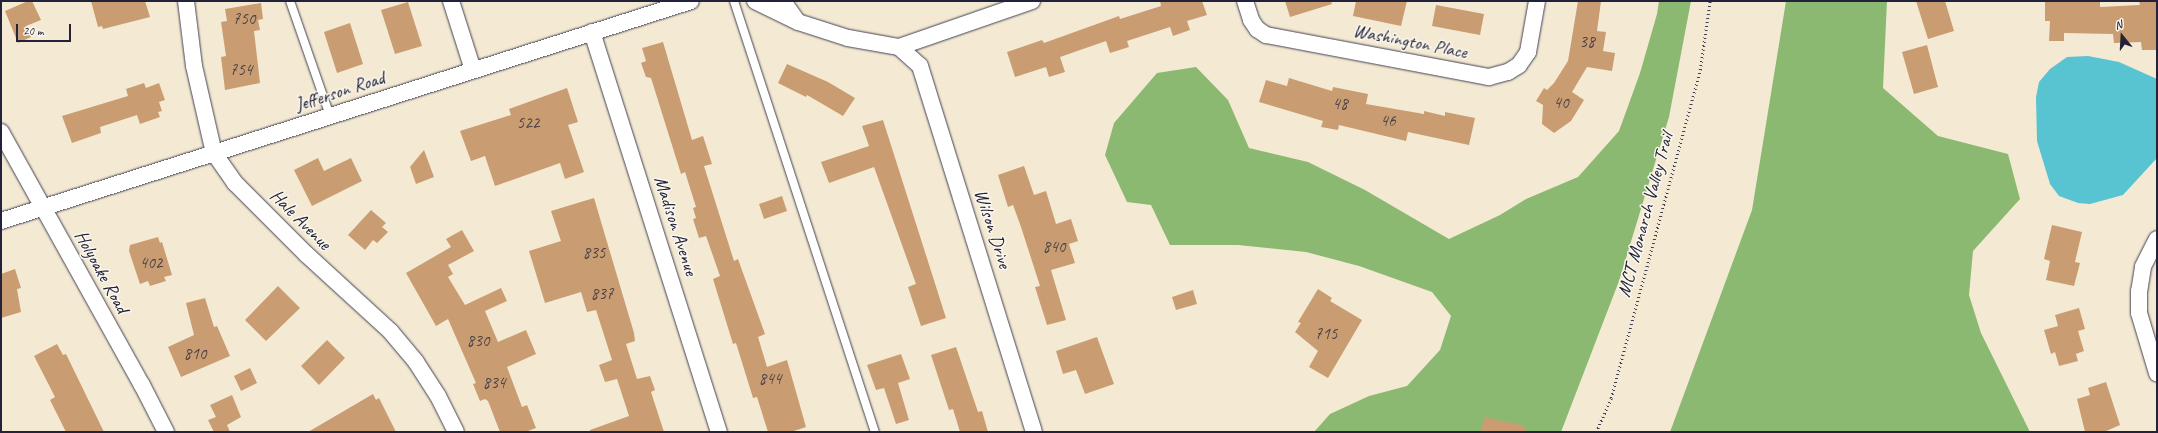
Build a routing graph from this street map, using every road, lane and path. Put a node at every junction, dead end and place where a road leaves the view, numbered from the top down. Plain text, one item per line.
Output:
1 (186, 1) edge
2 (290, 1) edge
3 (451, 1) edge
4 (691, 1) edge
5 (734, 1) edge
6 (755, 1) edge
7 (783, 1) edge
8 (1032, 1) edge
9 (1244, 1) edge
10 (1537, 1) edge
11 (1710, 1) edge
12 (798, 22) junction
13 (592, 32) junction
14 (899, 47) junction
15 (473, 70) junction
16 (330, 116) junction
17 (1, 132) edge
18 (214, 153) junction
19 (42, 208) junction
20 (1, 220) edge
21 (2157, 240) edge
22 (2157, 373) edge
23 (166, 432) edge
24 (456, 432) edge
25 (719, 432) edge
26 (875, 432) edge
27 (1034, 432) edge
28 (1596, 432) edge

1 - 18 street, Hale Avenue
2 - 16 lane
3 - 15 street
4 - 13 street, Jefferson Road
5 - 26 lane
6 - 12 street
7 - 12 street
8 - 14 street
9 - 10 street, Washington Place
11 - 28 path, MCT Monarch Valley Trail
12 - 14 street
13 - 15 street, Jefferson Road
13 - 25 street, Madison Avenue
14 - 27 street, Wilson Drive
15 - 16 street, Jefferson Road
16 - 18 street, Jefferson Road
17 - 19 street, Holyoake Road
18 - 19 street, Jefferson Road
18 - 24 street, Hale Avenue
19 - 20 street, Jefferson Road
19 - 23 street, Holyoake Road
21 - 22 street

